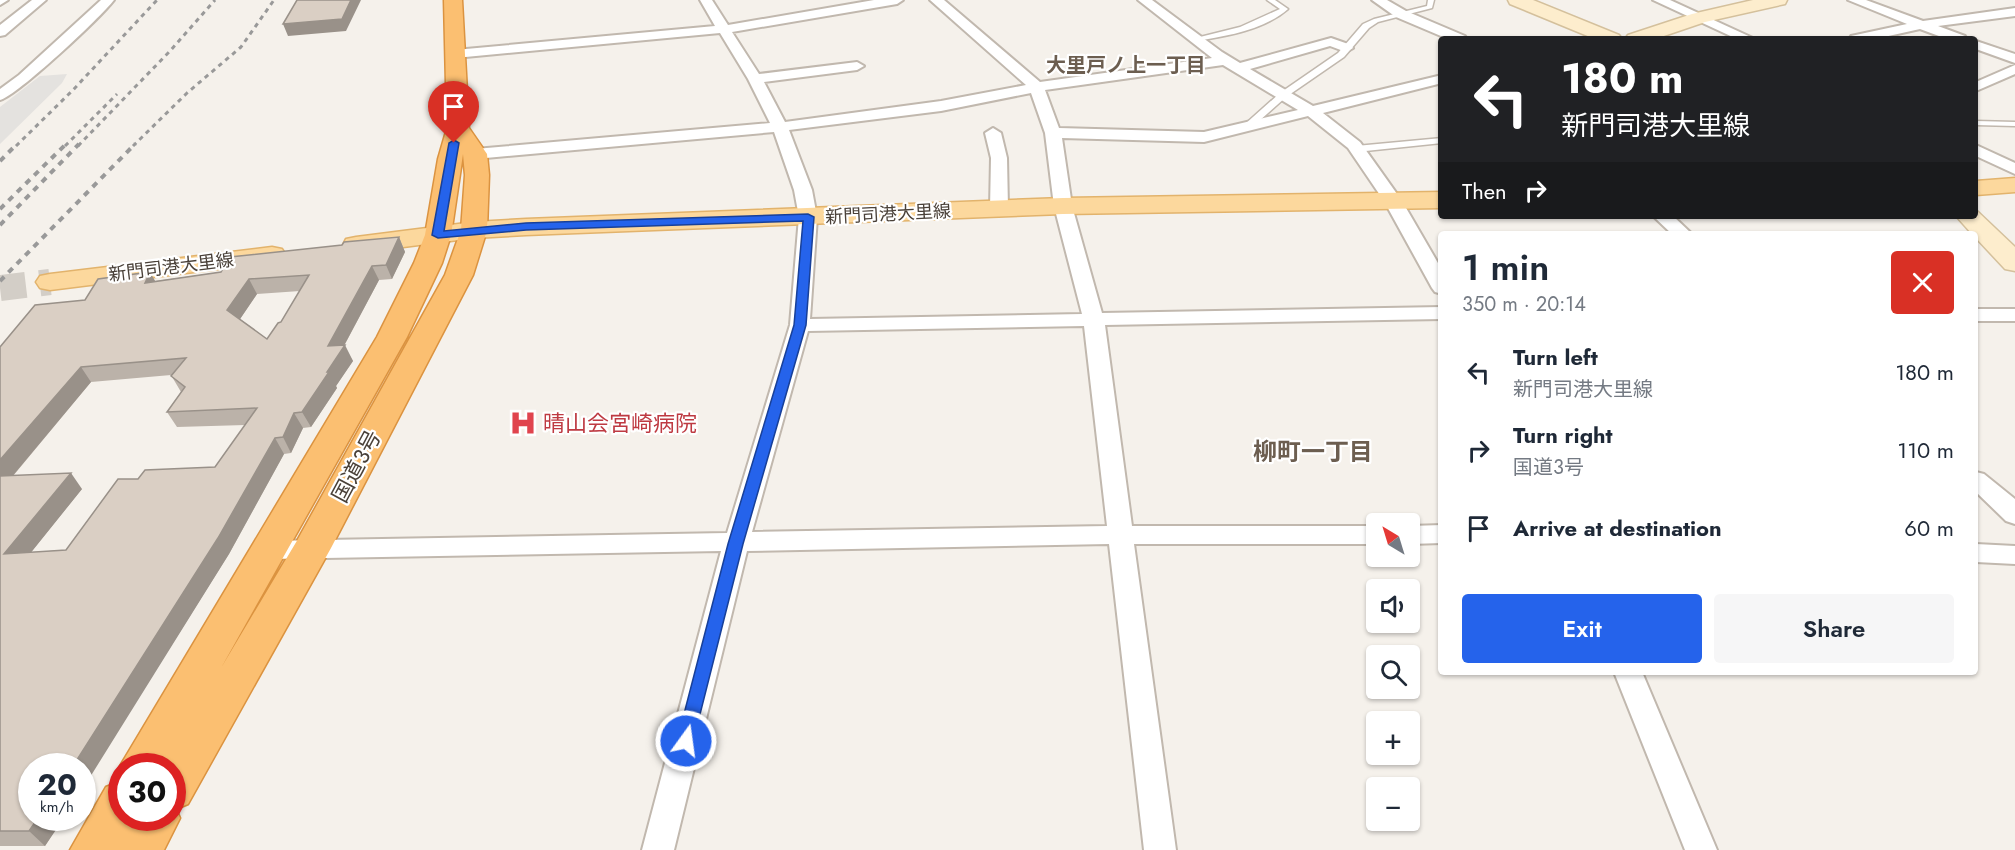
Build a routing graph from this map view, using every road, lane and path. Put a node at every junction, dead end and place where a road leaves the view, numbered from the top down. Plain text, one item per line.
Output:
1 (40, 0) edge
2 (108, 0) edge
3 (454, 0) edge
4 (706, 0) edge
5 (897, 0) edge
6 (936, 0) edge
7 (1144, 0) edge
8 (1270, 0) edge
9 (1378, 0) edge
10 (1431, 0) edge
11 (1516, 0) edge
12 (1659, 0) edge
13 (1778, 0) edge
14 (1854, 0) edge
15 (2015, 12) edge
16 (1401, 14) junction
17 (1699, 18) junction
18 (1920, 25) junction
19 (725, 29) junction
20 (0, 33) edge
21 (1453, 36) edge
22 (1602, 36) edge
23 (1644, 36) edge
24 (1741, 36) edge
25 (1870, 36) edge
26 (1951, 36) edge
27 (1196, 39) junction
28 (1978, 46) edge
29 (1346, 48) junction
30 (455, 54) junction
31 (2015, 59) edge
32 (1231, 64) junction
33 (857, 66) dead end
34 (2015, 69) edge
35 (24, 78) junction
36 (755, 79) junction
37 (0, 80) edge
38 (1438, 80) edge
39 (1978, 86) edge
40 (1037, 87) junction
41 (1283, 95) junction
42 (0, 96) edge
43 (1311, 111) junction
44 (1978, 123) edge
45 (2015, 124) edge
46 (780, 127) junction
47 (1247, 127) junction
48 (993, 133) dead end
49 (1053, 133) junction
50 (1438, 140) edge
51 (467, 141) junction
52 (1356, 149) junction
53 (1978, 151) edge
54 (2015, 169) edge
55 (2015, 185) edge
56 (1978, 188) edge
57 (1438, 200) edge
58 (1393, 201) junction
59 (1063, 206) junction
60 (999, 209) junction
61 (808, 217) junction
62 (1666, 219) edge
63 (1972, 219) edge
64 (474, 230) junction
65 (1680, 231) edge
66 (438, 235) junction
67 (332, 248) edge
68 (297, 252) edge
69 (2015, 263) edge
70 (1438, 281) edge
71 (50, 282) tunnel mouth
72 (1438, 313) edge
73 (1978, 315) edge
74 (2015, 315) edge
75 (1094, 321) junction
76 (800, 325) junction
77 (1978, 482) edge
78 (2015, 515) edge
79 (1438, 534) edge
80 (1120, 535) junction
81 (1366, 535) edge
82 (1420, 535) edge
83 (735, 544) junction
84 (312, 548) junction
85 (268, 550) junction
86 (1978, 553) edge
87 (2015, 555) edge
88 (1629, 675) edge
89 (150, 753) edge
90 (186, 766) edge
91 (108, 826) edge
92 (149, 831) edge
93 (94, 850) edge
94 (138, 850) edge
95 (658, 850) edge
96 (1160, 850) edge
97 (1701, 850) edge

1 - 20 street
2 - 35 street
3 - 30 highway, 国道3号
4 - 19 street
5 - 19 street
6 - 40 street
7 - 27 street
8 - 27 lane
9 - 16 street
10 - 16 lane
11 - 22 street
12 - 17 street
13 - 17 street
14 - 18 street
15 - 18 street
16 - 21 street
16 - 29 lane
17 - 23 street
17 - 24 street
18 - 25 street
18 - 26 street
19 - 30 street
19 - 36 street
27 - 32 street
28 - 31 street
29 - 32 street
29 - 41 lane
30 - 51 highway, 国道3号
32 - 40 street
32 - 41 street
33 - 36 street
34 - 39 street
35 - 37 street
35 - 42 street
36 - 46 street
38 - 43 street
40 - 46 street
40 - 49 street
41 - 43 street
41 - 47 lane
43 - 47 street
43 - 52 street
44 - 45 lane
46 - 51 street
46 - 61 street
47 - 49 street
48 - 60 street
49 - 59 street
50 - 52 lane
51 - 64 highway, 国道3号
51 - 66 highway, 国道3号
52 - 58 street
53 - 54 street
55 - 56 main road
57 - 58 main road, 新門司港大里線
58 - 59 main road, 新門司港大里線
58 - 70 street
59 - 60 main road, 新門司港大里線
59 - 75 street
60 - 61 main road, 新門司港大里線
61 - 64 main road, 新門司港大里線
61 - 76 street
62 - 65 street
63 - 69 street
64 - 66 main road, 新門司港大里線
64 - 84 highway, 国道3号
66 - 67 main road, 新門司港大里線
66 - 85 highway, 国道3号
68 - 71 main road, 新門司港大里線
72 - 75 street
73 - 74 street
75 - 76 street
75 - 80 street
76 - 83 street
77 - 78 street
79 - 82 street
80 - 81 street
80 - 83 street
80 - 96 street
83 - 84 street
83 - 95 street
84 - 85 street
84 - 90 highway, 国道3号
85 - 89 highway, 国道3号
86 - 87 street
88 - 97 street
91 - 93 highway
92 - 94 highway

